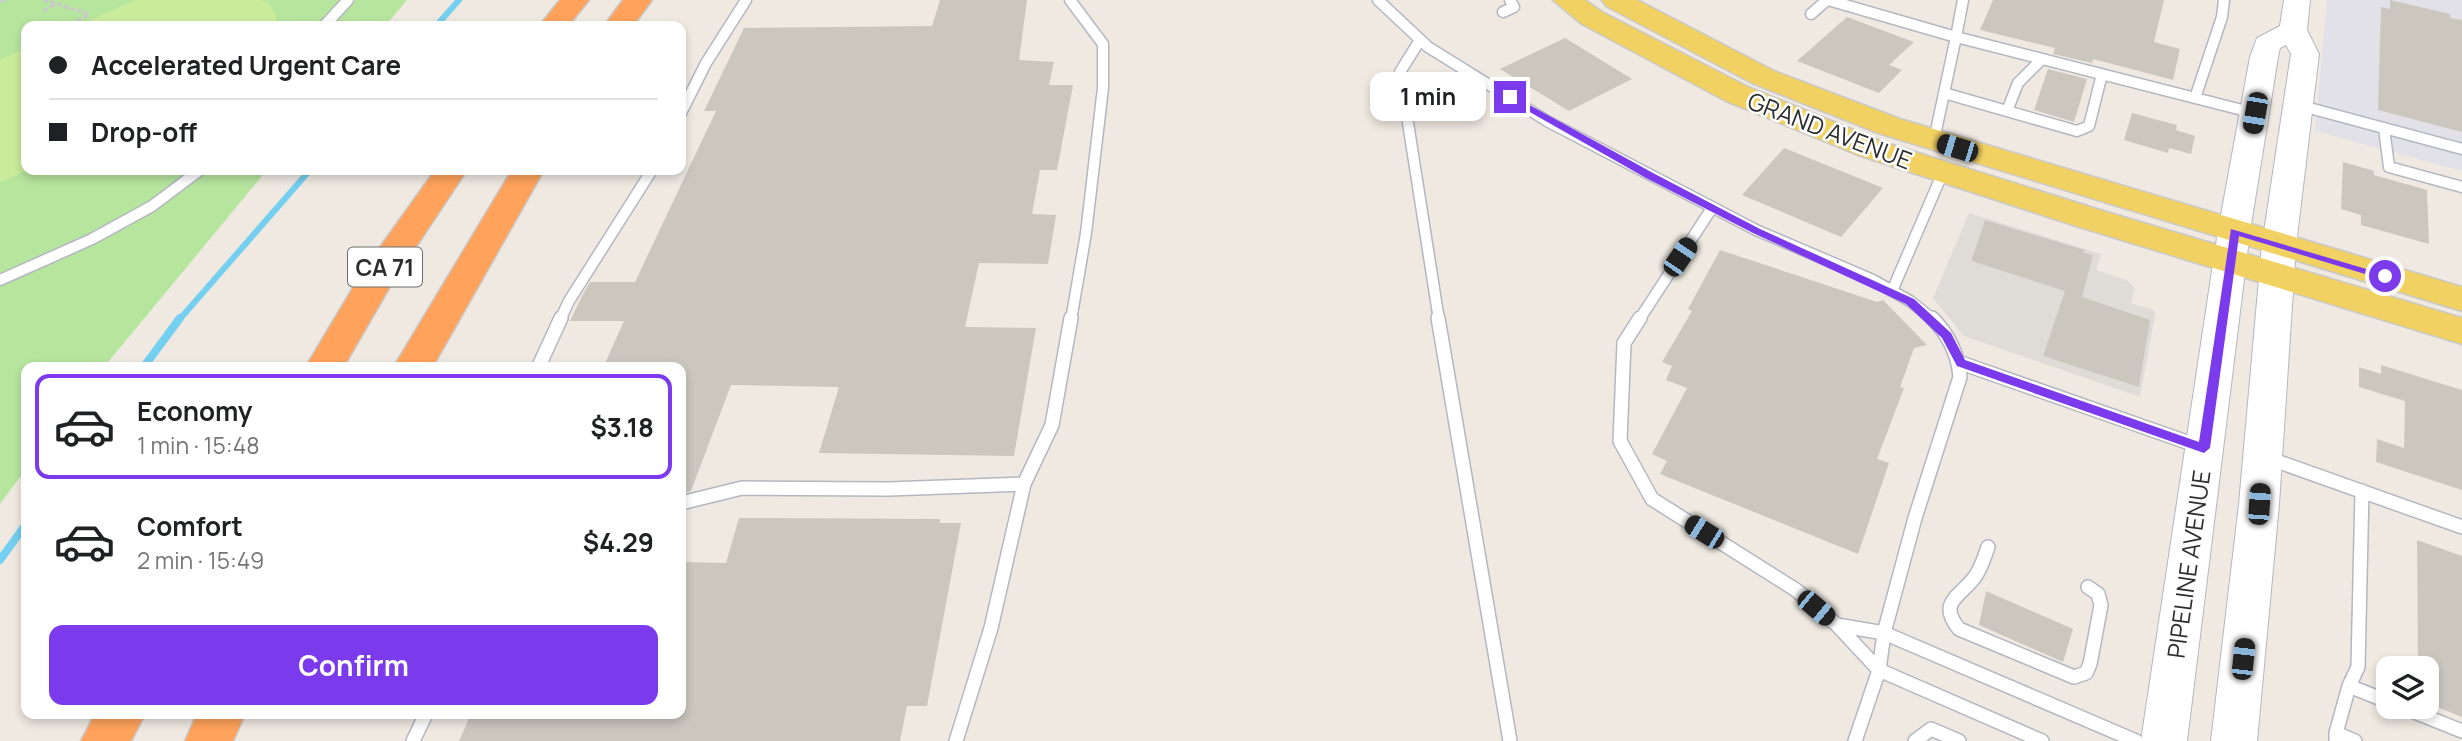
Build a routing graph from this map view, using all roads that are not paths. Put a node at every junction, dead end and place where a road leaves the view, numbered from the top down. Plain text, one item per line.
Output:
1 (348, 0) edge
2 (575, 0) edge
3 (638, 0) edge
4 (746, 0) edge
5 (1070, 0) edge
6 (1378, 0) edge
7 (1510, 0) edge
8 (1567, 0) edge
9 (1616, 0) edge
10 (1827, 0) edge
11 (1963, 0) edge
12 (2224, 0) edge
13 (1503, 12) dead end
14 (1811, 15) dead end
15 (2295, 15) edge
16 (329, 21) edge
17 (557, 21) edge
18 (622, 21) edge
19 (1956, 37) junction
20 (1420, 40) junction
21 (2042, 59) junction
22 (2102, 74) junction
23 (1944, 93) junction
24 (2195, 98) junction
25 (686, 103) edge
26 (2298, 105) junction
27 (2007, 111) junction
28 (2255, 113) junction
29 (2385, 128) junction
30 (2462, 149) edge
31 (1938, 156) junction
32 (193, 175) edge
33 (448, 175) edge
34 (525, 175) edge
35 (649, 175) edge
36 (2462, 187) edge
37 (1712, 208) junction
38 (2232, 245) junction
39 (2278, 260) junction
40 (0, 281) edge
41 (1892, 291) junction
42 (2462, 299) edge
43 (2462, 331) edge
44 (328, 362) edge
45 (416, 362) edge
46 (541, 362) edge
47 (1961, 363) junction
48 (2204, 448) junction
49 (2263, 456) junction
50 (1024, 484) junction
51 (2361, 491) junction
52 (686, 502) edge
53 (2462, 527) edge
54 (1987, 547) dead end
55 (2088, 587) dead end
56 (1837, 625) junction
57 (1884, 633) junction
58 (1879, 670) junction
59 (2349, 686) junction
60 (2376, 697) edge
61 (118, 719) edge
62 (219, 719) edge
63 (424, 719) edge
64 (2432, 719) edge
65 (2462, 731) edge
66 (2336, 737) edge
67 (105, 741) edge
68 (209, 741) edge
69 (413, 741) edge
70 (956, 741) edge
71 (1510, 741) edge
72 (1855, 741) edge
73 (1915, 741) edge
74 (1959, 741) edge
75 (2042, 741) edge
76 (2136, 741) edge
77 (2164, 741) edge
78 (2234, 741) edge
79 (2356, 741) edge

1 - 16 lane
2 - 17 highway
3 - 18 highway
4 - 25 lane
5 - 50 lane
6 - 20 lane
7 - 13 lane
8 - 31 main road, GRAND AVENUE
9 - 31 main road, GRAND AVENUE
10 - 14 lane
10 - 19 lane
11 - 19 lane
12 - 24 lane
15 - 26 main road, PIPELINE AVENUE
15 - 28 main road, PIPELINE AVENUE
19 - 21 lane
19 - 23 lane
20 - 37 lane
20 - 71 lane
21 - 22 lane
21 - 27 lane
22 - 24 lane
22 - 27 lane
23 - 27 lane
23 - 31 lane
24 - 28 lane
26 - 29 lane
26 - 39 main road, PIPELINE AVENUE
28 - 38 main road, PIPELINE AVENUE
29 - 30 lane
29 - 36 lane
31 - 38 main road, GRAND AVENUE
31 - 41 lane
32 - 40 lane
33 - 44 highway, CA 71
34 - 45 highway, CA 71
35 - 46 lane
37 - 41 lane
37 - 56 lane
38 - 39 main road, GRAND AVENUE
38 - 48 main road, PIPELINE AVENUE
39 - 42 main road
39 - 43 main road
39 - 49 main road, PIPELINE AVENUE
41 - 47 lane
47 - 48 lane
47 - 57 lane
48 - 77 main road, PIPELINE AVENUE
49 - 51 lane
49 - 78 main road, PIPELINE AVENUE
50 - 52 lane
50 - 70 lane
51 - 53 lane
51 - 59 lane
54 - 55 lane
56 - 57 lane
56 - 58 lane
57 - 58 lane
57 - 76 lane
58 - 72 lane
58 - 75 lane
59 - 60 lane
59 - 66 lane
61 - 67 highway
62 - 68 highway
63 - 69 lane
64 - 65 lane
66 - 79 lane
73 - 74 lane

